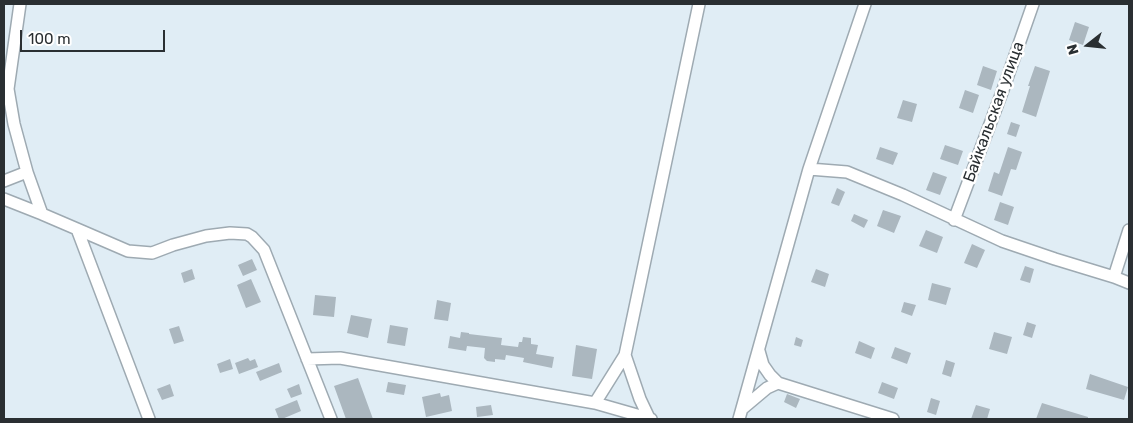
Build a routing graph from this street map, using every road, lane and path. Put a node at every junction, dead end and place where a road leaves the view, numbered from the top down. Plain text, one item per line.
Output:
1 (20, 4) edge
2 (699, 4) edge
3 (865, 4) edge
4 (1033, 4) edge
5 (809, 168) junction
6 (27, 172) junction
7 (4, 181) edge
8 (4, 199) edge
9 (42, 214) junction
10 (954, 220) junction
11 (77, 229) junction
12 (1129, 230) edge
13 (1114, 277) junction
14 (1129, 283) edge
15 (759, 348) junction
16 (625, 355) junction
17 (307, 359) junction
18 (778, 383) junction
19 (595, 403) junction
20 (740, 414) edge
21 (149, 419) edge
22 (331, 419) edge
23 (650, 419) edge
24 (892, 419) edge

1 - 6 street
2 - 16 street
3 - 5 street
4 - 10 street, Байкальская улица
5 - 10 street
5 - 15 street
6 - 7 street
6 - 9 street
8 - 9 street
9 - 11 street
10 - 13 street
11 - 17 street
11 - 21 street
12 - 13 street
13 - 14 street
15 - 18 street
15 - 20 street
16 - 19 street
16 - 23 street
17 - 19 street
17 - 22 street
18 - 20 street
18 - 24 street
19 - 23 street

